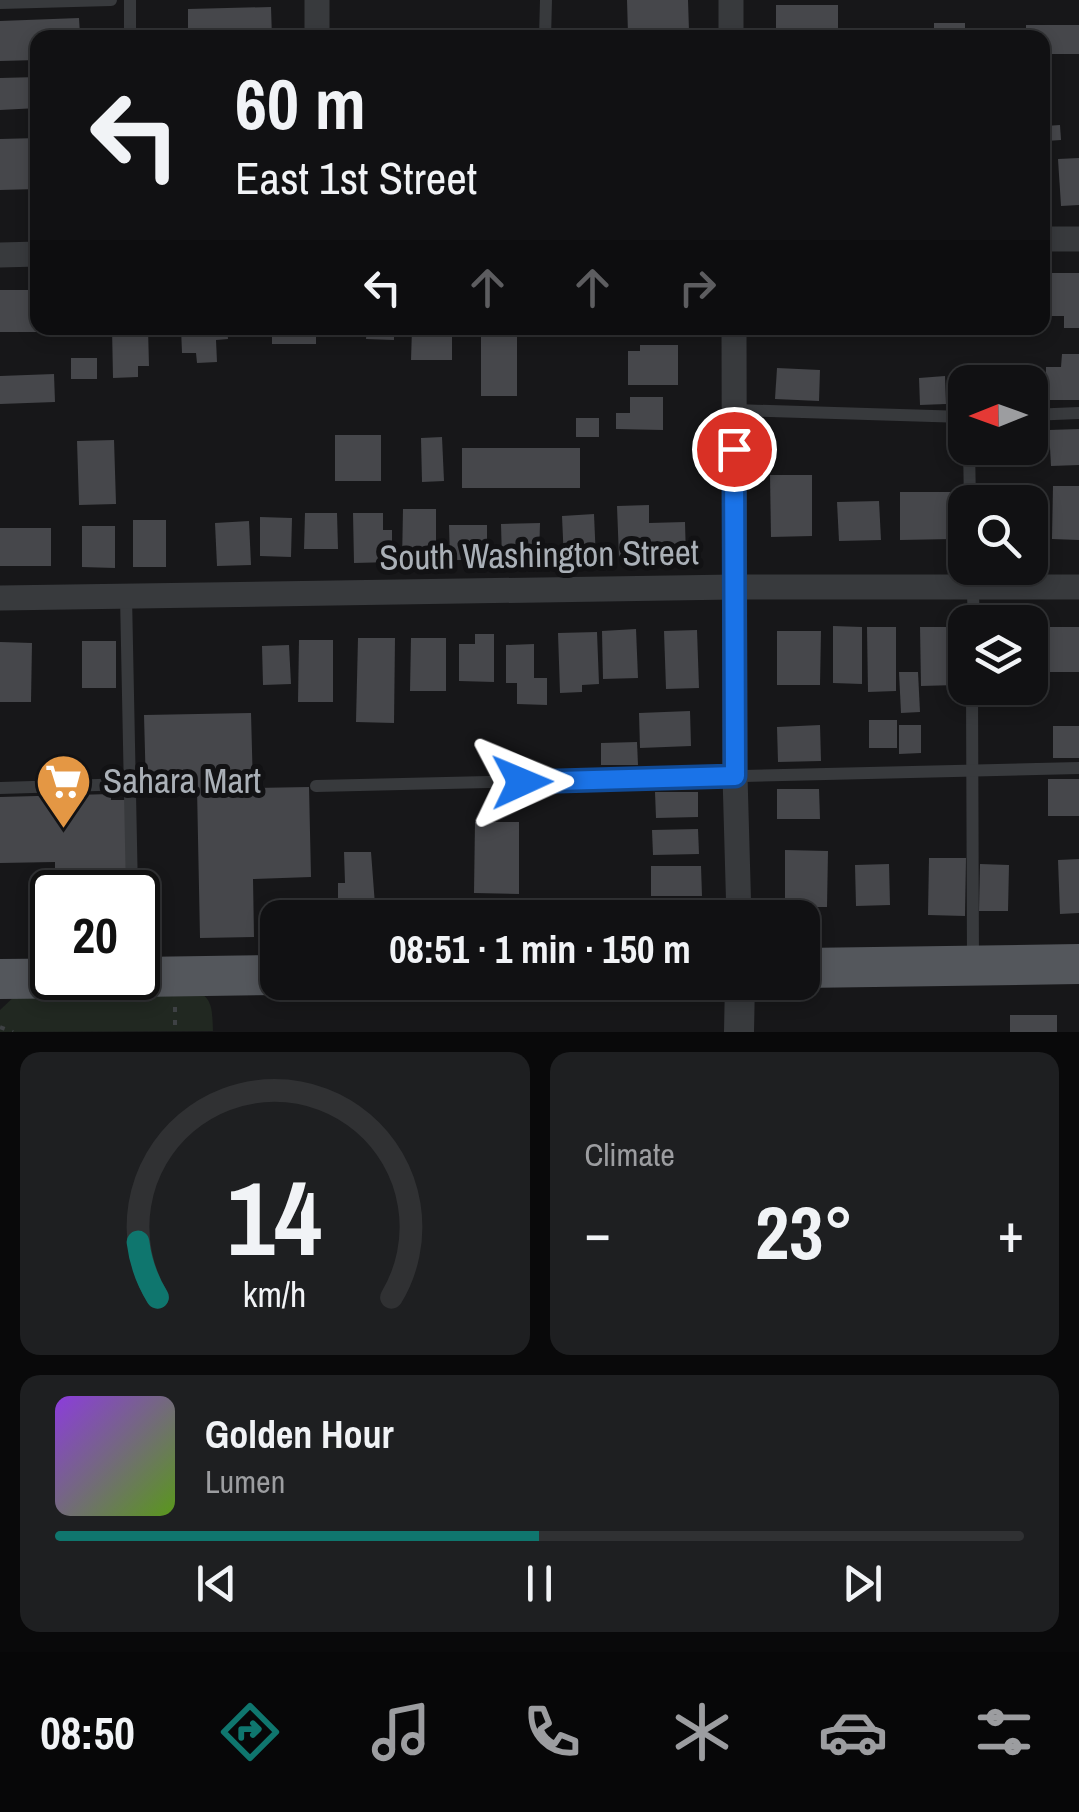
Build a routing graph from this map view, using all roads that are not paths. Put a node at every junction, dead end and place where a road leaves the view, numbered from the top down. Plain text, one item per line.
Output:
1 (112, 0) edge
2 (130, 0) edge
3 (317, 0) edge
4 (546, 0) edge
5 (730, 0) edge
6 (0, 4) edge
7 (130, 30) edge
8 (317, 30) edge
9 (546, 30) edge
10 (731, 30) edge
11 (1050, 239) edge
12 (1079, 239) edge
13 (30, 254) edge
14 (0, 255) edge
15 (734, 335) edge
16 (734, 410) junction
17 (1079, 413) edge
18 (1048, 414) edge
19 (948, 416) edge
20 (948, 578) edge
21 (1048, 583) edge
22 (734, 586) junction
23 (1079, 586) edge
24 (126, 596) junction
25 (0, 598) edge
26 (972, 705) edge
27 (1079, 768) edge
28 (971, 771) junction
29 (735, 776) junction
30 (130, 784) junction
31 (316, 786) dead end
32 (0, 788) edge
33 (132, 870) edge
34 (738, 900) edge
35 (1079, 964) edge
36 (974, 965) junction
37 (820, 968) edge
38 (260, 975) edge
39 (160, 977) edge
40 (30, 979) edge
41 (0, 980) edge
42 (740, 1000) edge
43 (739, 1032) edge

1 - 6 lane
2 - 7 lane
3 - 8 street
4 - 9 lane
5 - 10 street
11 - 12 street
13 - 14 street
15 - 16 street
16 - 19 lane
16 - 22 street
17 - 18 lane
20 - 22 street, South Washington Street
21 - 23 street, South Washington Street
22 - 24 street, South Washington Street
22 - 29 street
24 - 25 street, South Washington Street
24 - 30 lane
26 - 28 lane
27 - 28 lane
28 - 29 lane
28 - 36 lane
29 - 31 lane
29 - 34 street
30 - 32 lane
30 - 33 lane
35 - 36 main road
36 - 37 main road
38 - 39 main road
40 - 41 main road
42 - 43 street

